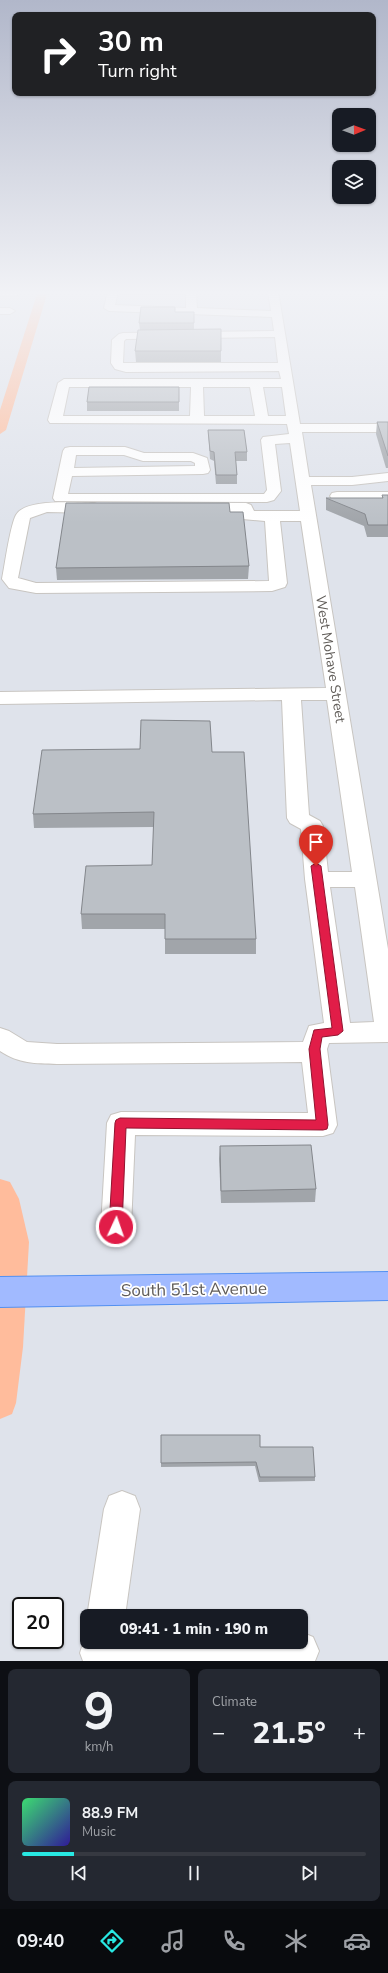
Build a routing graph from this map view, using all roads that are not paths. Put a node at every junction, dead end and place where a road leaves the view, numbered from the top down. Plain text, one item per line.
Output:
1 (251, 369) edge
2 (285, 369) edge
3 (286, 375) junction
4 (197, 383) junction
5 (256, 384) junction
6 (197, 420) junction
7 (262, 420) junction
8 (388, 428) edge
9 (295, 429) junction
10 (203, 470) junction
11 (66, 472) junction
12 (388, 476) edge
13 (290, 493) junction
14 (337, 496) edge
15 (388, 496) edge
16 (272, 516) junction
17 (308, 516) junction
18 (298, 694) junction
19 (336, 694) junction
20 (0, 698) edge
21 (317, 879) junction
22 (365, 880) junction
23 (388, 1027) edge
24 (338, 1031) junction
25 (388, 1032) edge
26 (0, 1038) edge
27 (315, 1052) junction
28 (116, 1227) dead end
29 (388, 1286) edge
30 (0, 1292) edge
31 (122, 1509) dead end
32 (107, 1609) edge
33 (101, 1649) edge
34 (299, 1651) dead end

1 - 3 street
2 - 3 street, West Mohave Street
3 - 5 street
3 - 9 street, West Mohave Street
4 - 5 street
4 - 6 street
4 - 6 street
5 - 7 street
6 - 7 street
7 - 9 street
8 - 9 street
9 - 13 street, West Mohave Street
9 - 13 street
10 - 11 street
10 - 11 street
10 - 13 street
11 - 13 street
12 - 13 street
13 - 17 street, West Mohave Street
14 - 15 street
16 - 16 street
16 - 17 street
17 - 19 street, West Mohave Street
18 - 19 street
18 - 20 street
18 - 21 street
19 - 22 street, West Mohave Street
21 - 22 street
21 - 24 street
22 - 23 street, West Mohave Street
24 - 25 street
24 - 27 street
26 - 27 street
27 - 28 street
29 - 30 main road, South 51st Avenue
31 - 32 street
33 - 34 street

